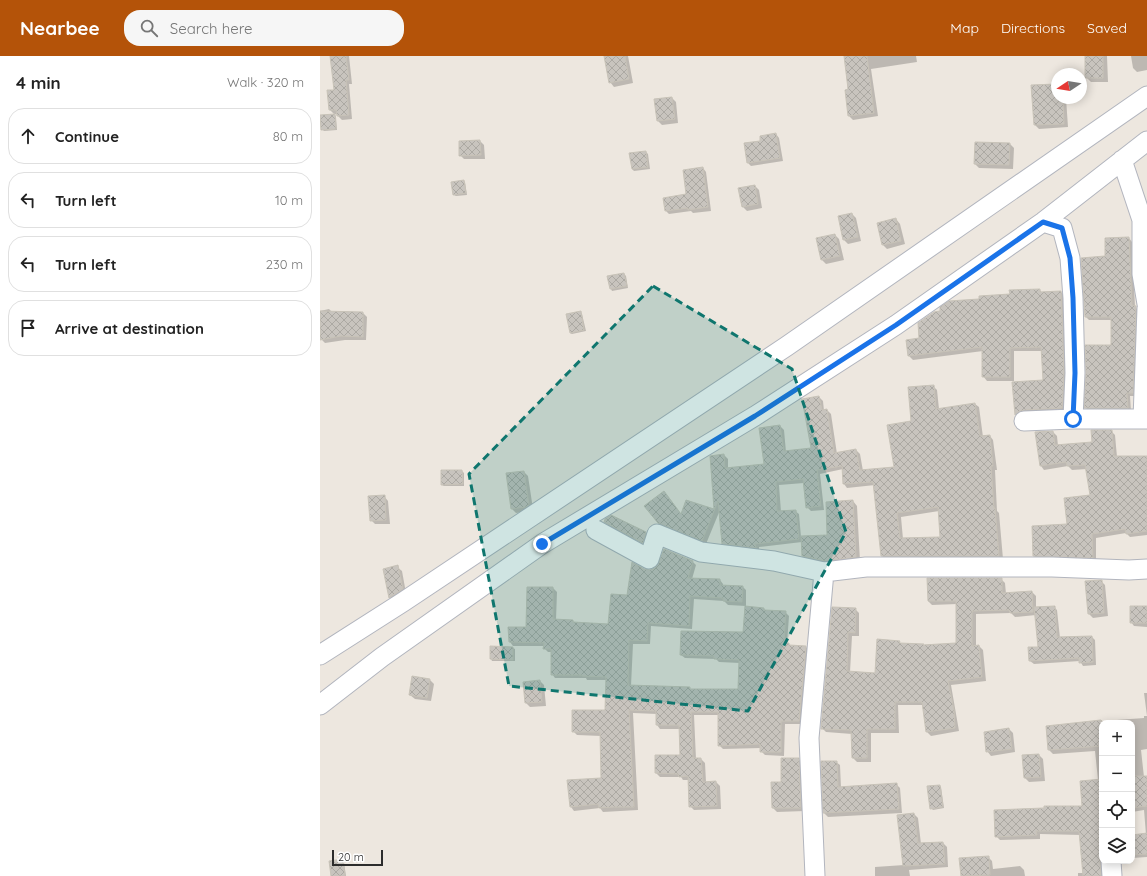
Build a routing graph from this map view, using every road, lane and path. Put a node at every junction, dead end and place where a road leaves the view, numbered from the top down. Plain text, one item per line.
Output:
1 (1147, 96) edge
2 (1147, 141) edge
3 (1122, 160) junction
4 (1043, 222) junction
5 (1147, 304) edge
6 (1147, 308) edge
7 (1073, 419) junction
8 (1145, 419) edge
9 (1024, 421) dead end
10 (596, 530) dead end
11 (1147, 569) edge
12 (824, 572) junction
13 (320, 655) edge
14 (320, 705) edge
15 (1111, 864) edge
16 (815, 876) edge
17 (1112, 876) edge

1 - 13 street
2 - 3 street
3 - 4 street
3 - 5 street
4 - 7 street
4 - 14 street
6 - 8 street
7 - 8 street
7 - 9 street
10 - 12 street
11 - 12 street
12 - 16 street
15 - 17 street

